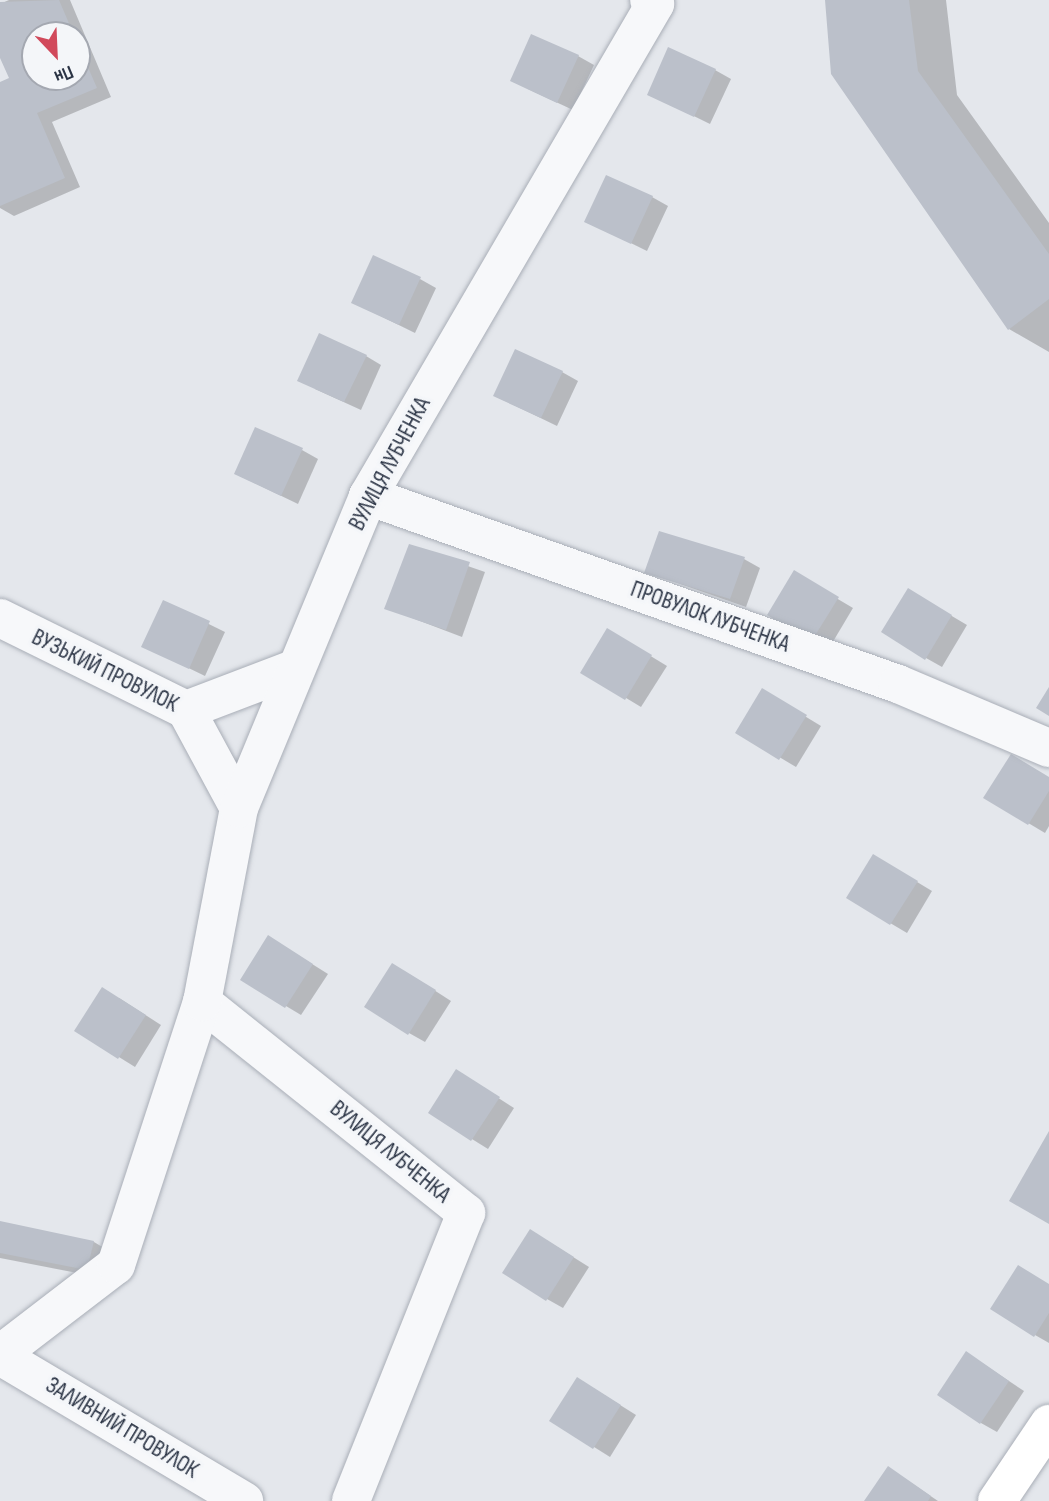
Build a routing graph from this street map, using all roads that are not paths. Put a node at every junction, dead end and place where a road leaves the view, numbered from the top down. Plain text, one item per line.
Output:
1 (652, 2) edge
2 (368, 496) junction
3 (0, 618) edge
4 (296, 668) junction
5 (186, 710) junction
6 (1049, 748) edge
7 (239, 808) junction
8 (202, 1002) junction
9 (0, 1355) edge
10 (1049, 1424) edge
11 (244, 1501) edge
12 (351, 1501) edge
13 (997, 1501) edge

1 - 2 street, ВУЛИЦЯ ЛУБЧЕНКА
2 - 4 street, ВУЛИЦЯ ЛУБЧЕНКА
2 - 6 street, ПРОВУЛОК ЛУБЧЕНКА
3 - 5 street, ВУЗЬКИЙ ПРОВУЛОК
4 - 5 street
4 - 7 street, ВУЛИЦЯ ЛУБЧЕНКА
5 - 7 street, ВУЗЬКИЙ ПРОВУЛОК
7 - 8 street, ВУЛИЦЯ ЛУБЧЕНКА
8 - 9 street, ВУЛИЦЯ ЛУБЧЕНКА
8 - 12 street, ВУЛИЦЯ ЛУБЧЕНКА
9 - 11 street, ЗАЛИВНИЙ ПРОВУЛОК
10 - 13 main road

